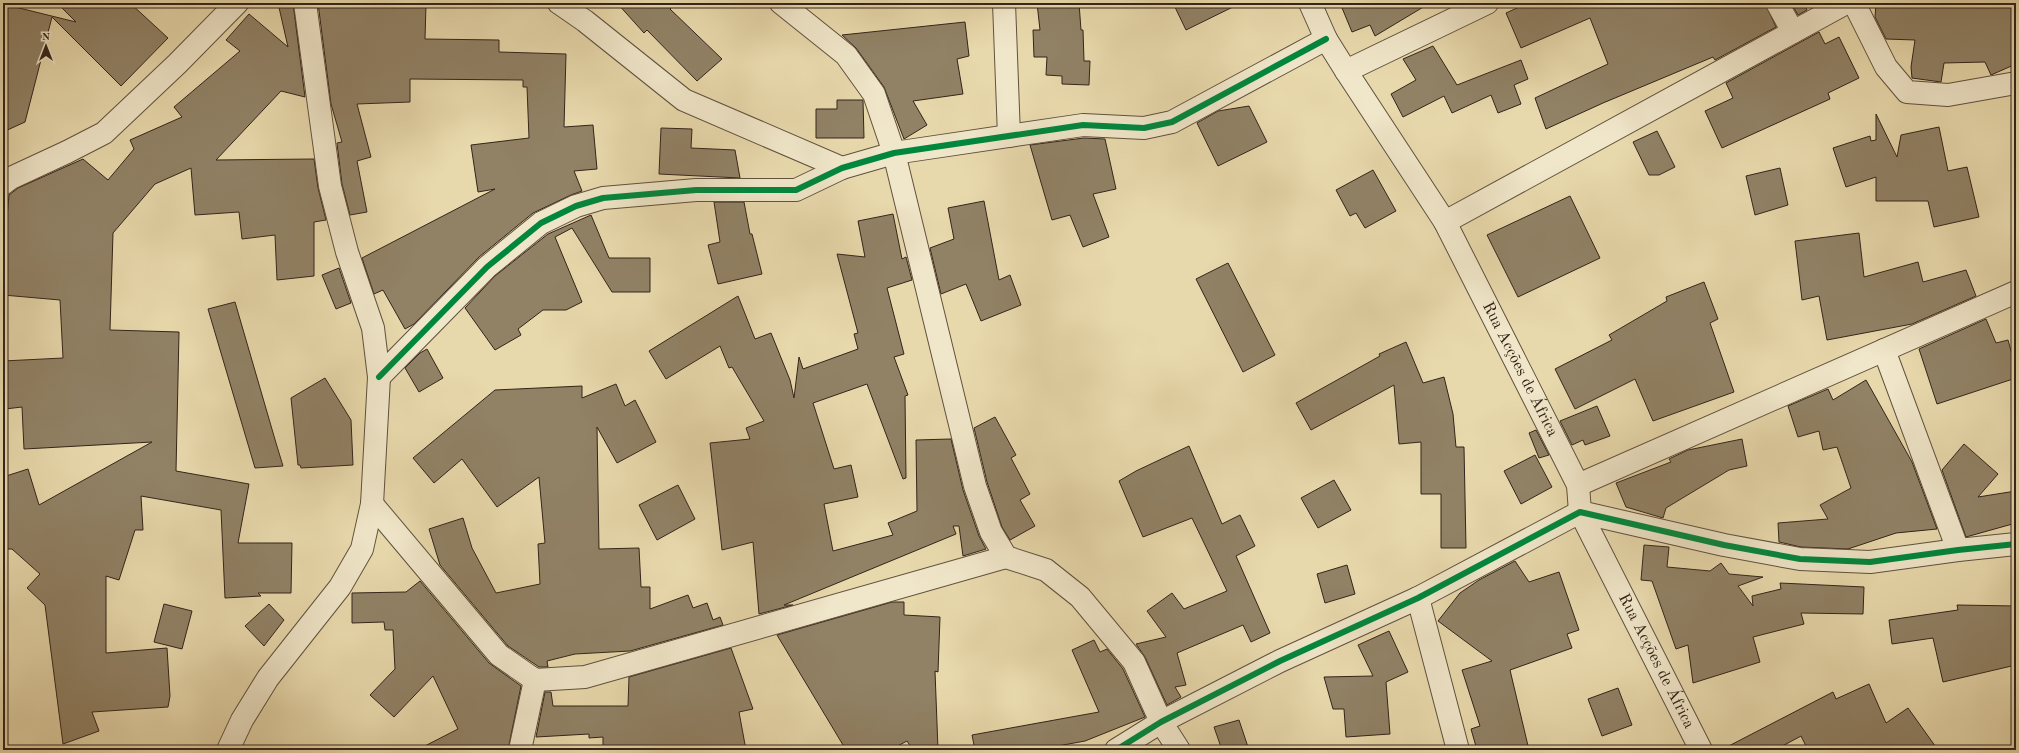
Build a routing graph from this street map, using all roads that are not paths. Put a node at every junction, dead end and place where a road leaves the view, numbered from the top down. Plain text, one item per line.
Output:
1 (237, 3) edge
2 (305, 3) edge
3 (559, 3) edge
4 (781, 3) edge
5 (1004, 3) edge
6 (1310, 3) edge
7 (1487, 3) edge
8 (1777, 3) edge
9 (1846, 3) edge
10 (1854, 3) edge
11 (1793, 32) junction
12 (1326, 39) junction
13 (1346, 71) junction
14 (2016, 83) edge
15 (1009, 136) junction
16 (894, 153) junction
17 (842, 168) junction
18 (3, 184) edge
19 (1445, 222) junction
20 (2016, 292) edge
21 (1884, 350) junction
22 (379, 377) junction
23 (1578, 485) junction
24 (372, 504) junction
25 (1580, 512) junction
26 (2016, 544) edge
27 (1958, 550) junction
28 (1006, 557) junction
29 (1418, 598) junction
30 (535, 680) junction
31 (1161, 722) junction
32 (228, 750) edge
33 (520, 750) edge
34 (1116, 750) edge
35 (1179, 750) edge
36 (1458, 750) edge
37 (1701, 750) edge

1 - 18 street
2 - 22 street
3 - 17 street
4 - 16 street
5 - 15 street
6 - 12 street, Rua Acções de África
7 - 13 street
8 - 11 street
9 - 11 street
10 - 14 street
11 - 19 street
12 - 13 street, Rua Acções de África
12 - 15 street
13 - 19 street, Rua Acções de África
15 - 16 street
16 - 17 street
16 - 28 street
17 - 22 street
19 - 23 street, Rua Acções de África
20 - 21 street
21 - 23 street
21 - 27 street
22 - 24 street
23 - 25 street, Rua Acções de África
24 - 30 street
24 - 32 street
25 - 27 street
25 - 29 street
25 - 37 street, Rua Acções de África
26 - 27 street
28 - 30 street
28 - 31 street
29 - 31 street
29 - 36 street
30 - 33 street
31 - 34 street
31 - 35 street

